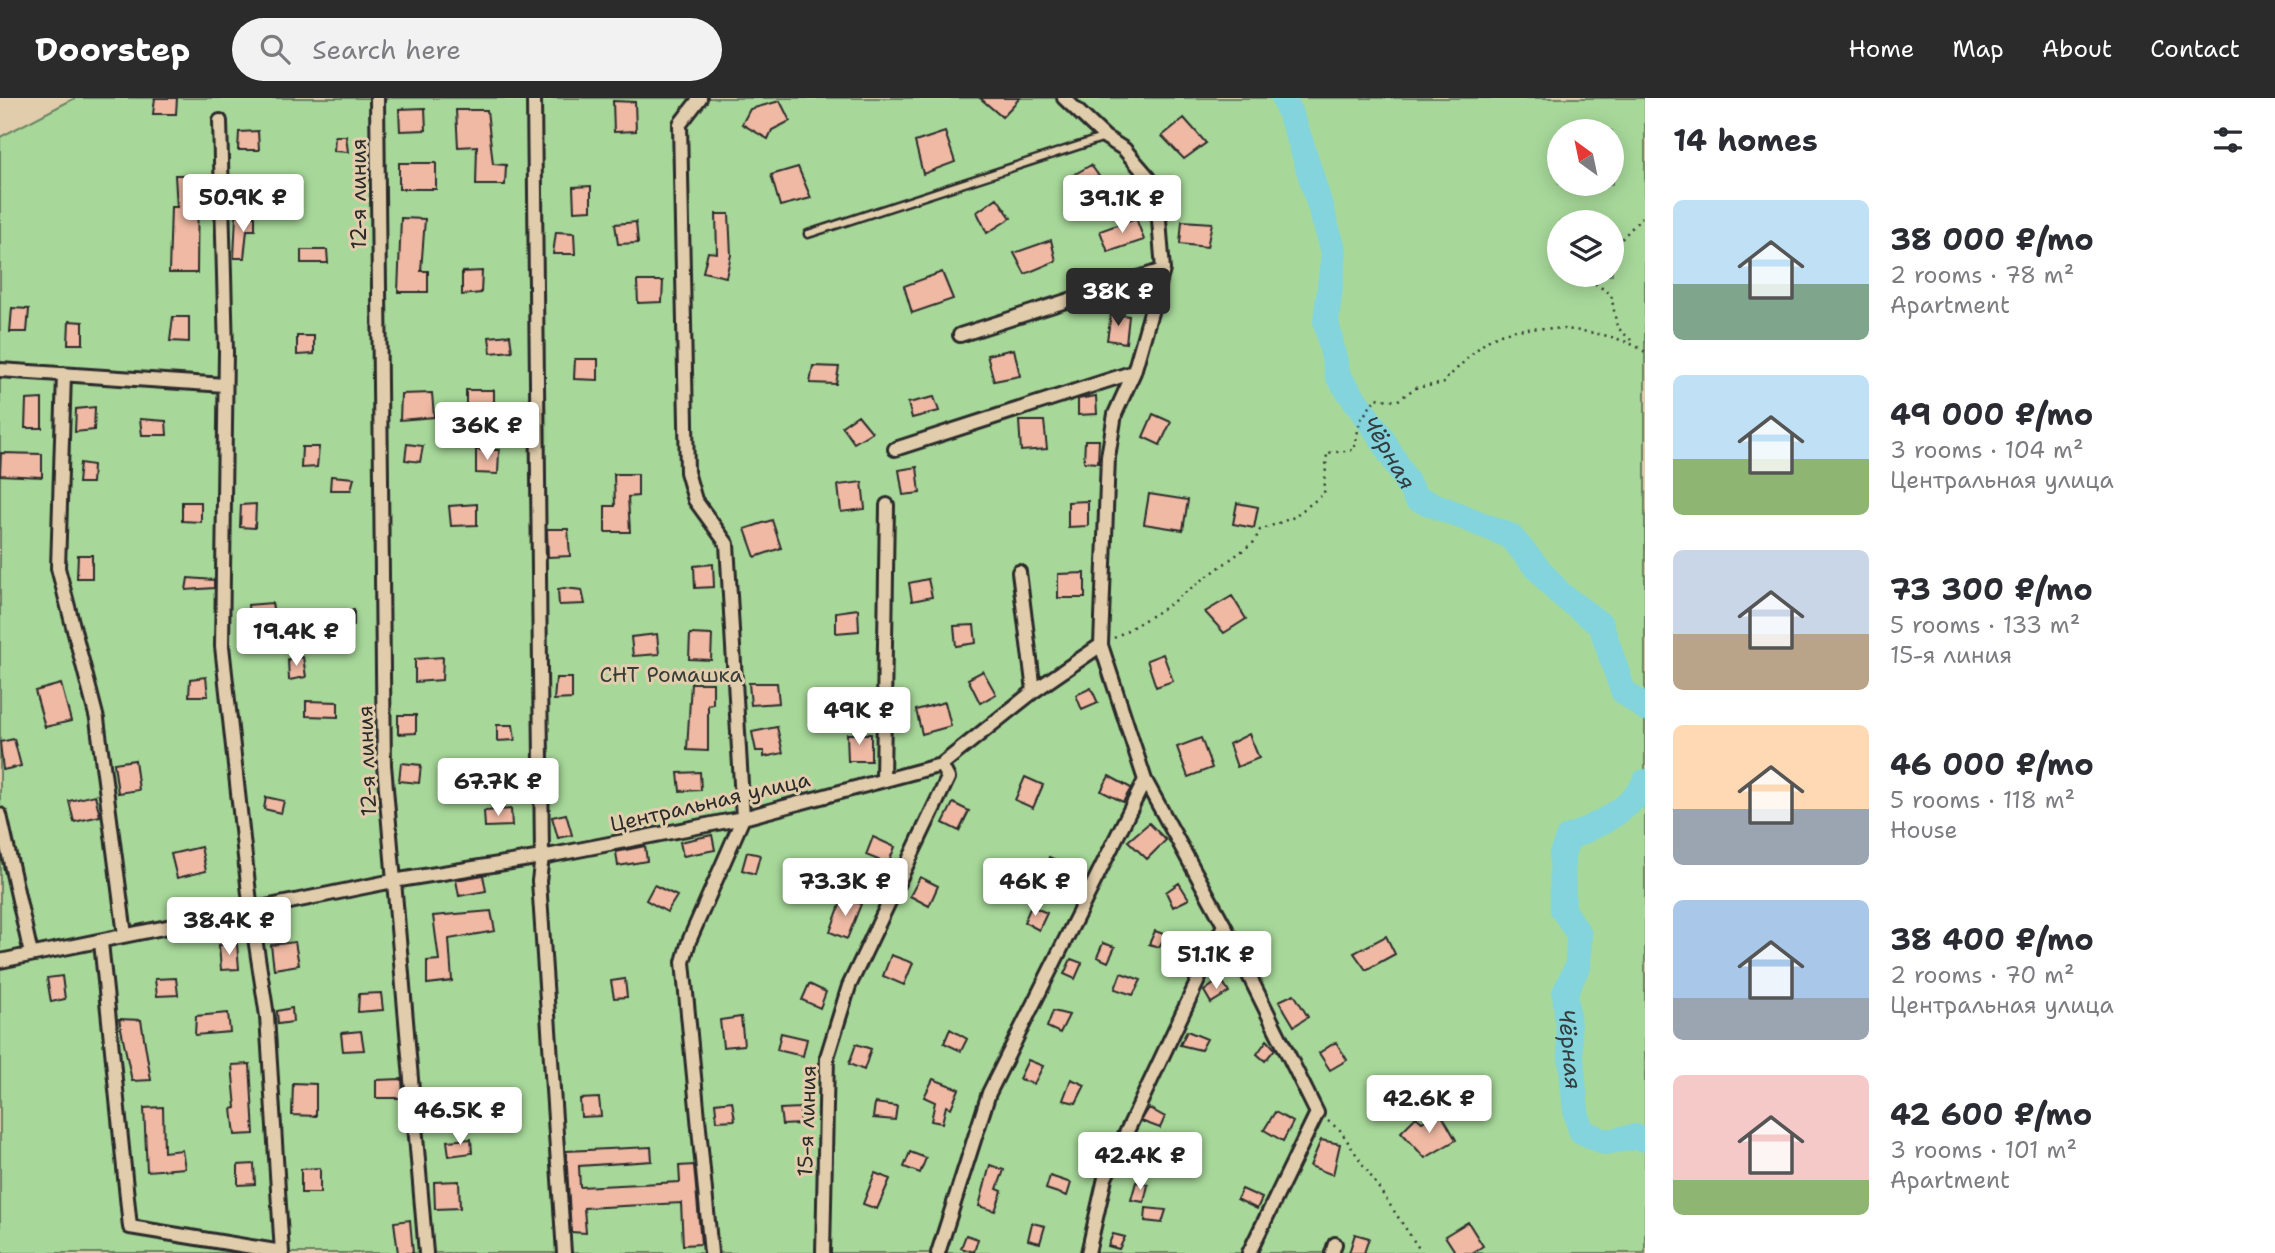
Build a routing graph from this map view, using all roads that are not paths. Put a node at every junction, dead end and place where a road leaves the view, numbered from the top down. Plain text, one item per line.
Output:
1 (377, 98) edge
2 (534, 98) edge
3 (700, 98) edge
4 (1064, 98) edge
5 (220, 121) dead end
6 (1105, 137) junction
7 (808, 234) dead end
8 (1163, 270) junction
9 (960, 335) dead end
10 (0, 370) edge
11 (1134, 372) junction
12 (64, 374) junction
13 (225, 385) junction
14 (895, 449) dead end
15 (887, 505) dead end
16 (1019, 572) dead end
17 (1101, 645) junction
18 (1034, 691) junction
19 (941, 765) junction
20 (1146, 779) junction
21 (883, 780) junction
22 (0, 815) edge
23 (743, 818) junction
24 (542, 857) junction
25 (393, 881) junction
26 (251, 912) junction
27 (1224, 925) junction
28 (125, 935) junction
29 (101, 942) junction
30 (31, 954) junction
31 (0, 961) edge
32 (282, 1253) edge
33 (426, 1253) edge
34 (564, 1253) edge
35 (712, 1253) edge
36 (823, 1253) edge
37 (938, 1253) edge
38 (1088, 1253) edge
39 (1249, 1253) edge

1 - 25 street, 12-я линия
2 - 24 street
3 - 23 street
4 - 6 street
5 - 13 street
6 - 7 lane
6 - 8 street
8 - 9 street
8 - 11 street
10 - 12 street
11 - 14 street
11 - 17 street
12 - 13 street
12 - 28 street
13 - 26 street
15 - 21 street
16 - 18 street
17 - 18 street, Центральная улица
17 - 20 street
18 - 19 street, Центральная улица
19 - 21 street, Центральная улица
19 - 36 street, 15-я линия
20 - 27 street
20 - 37 street
21 - 23 street, Центральная улица
22 - 30 street
23 - 24 street, Центральная улица
23 - 35 street
24 - 25 street, Центральная улица
24 - 34 street
25 - 26 street, Центральная улица
25 - 33 street, 12-я линия
26 - 28 street, Центральная улица
26 - 32 street
27 - 38 street
27 - 39 street
28 - 29 street, Центральная улица
29 - 30 street, Центральная улица
29 - 32 street
30 - 31 street, Центральная улица

